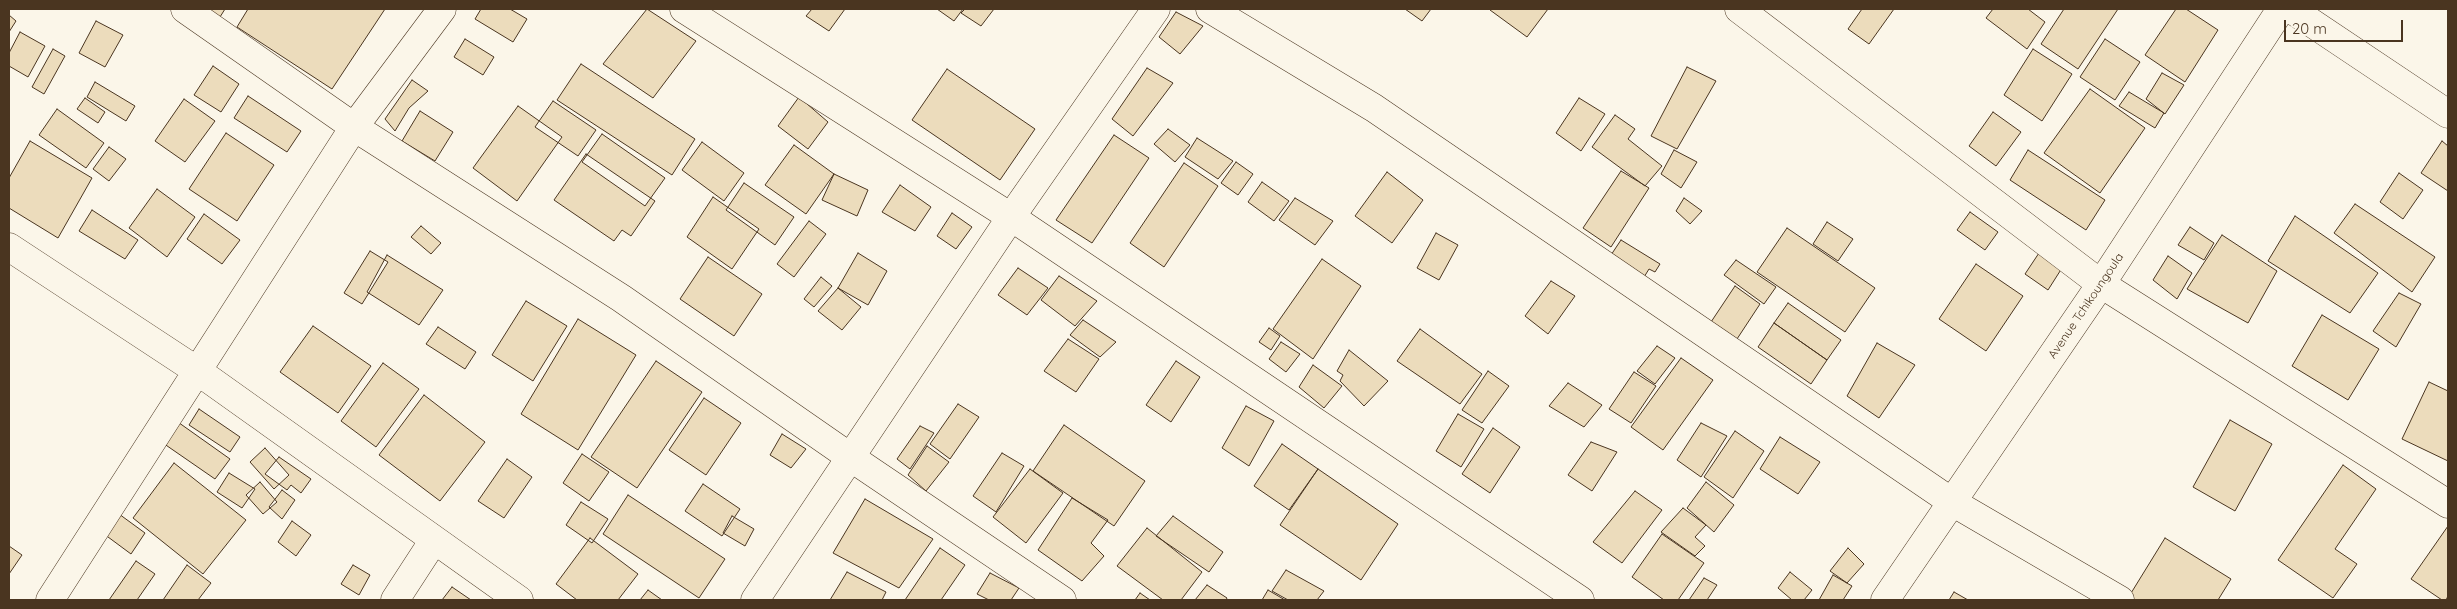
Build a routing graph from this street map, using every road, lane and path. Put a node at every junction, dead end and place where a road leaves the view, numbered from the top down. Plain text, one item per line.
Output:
1 (185, 9) edge
2 (442, 9) edge
3 (684, 9) edge
4 (1156, 9) edge
5 (1210, 9) edge
6 (1739, 9) edge
7 (2281, 9) edge
8 (2291, 9) edge
9 (2448, 114) edge
10 (354, 127) junction
11 (1010, 217) junction
12 (9, 247) edge
13 (2101, 284) junction
14 (198, 372) junction
15 (850, 457) junction
16 (1952, 502) junction
17 (2448, 504) edge
18 (434, 540) junction
19 (50, 600) edge
20 (395, 600) edge
21 (519, 600) edge
22 (755, 600) edge
23 (1062, 600) edge
24 (1580, 600) edge
25 (1885, 600) edge
26 (2120, 600) edge

1 - 10 street
2 - 10 street
3 - 11 street
4 - 11 street
5 - 16 street
6 - 13 street
7 - 13 street, Avenue Tchikoungoula
8 - 9 street
10 - 14 street
10 - 15 street
11 - 15 street
11 - 24 street
12 - 14 street
13 - 16 street, Avenue Tchikoungoula
13 - 17 street
14 - 18 street
14 - 19 street
15 - 22 street
15 - 23 street
16 - 25 street, Avenue Tchikoungoula
16 - 26 street
18 - 20 street
18 - 21 street

